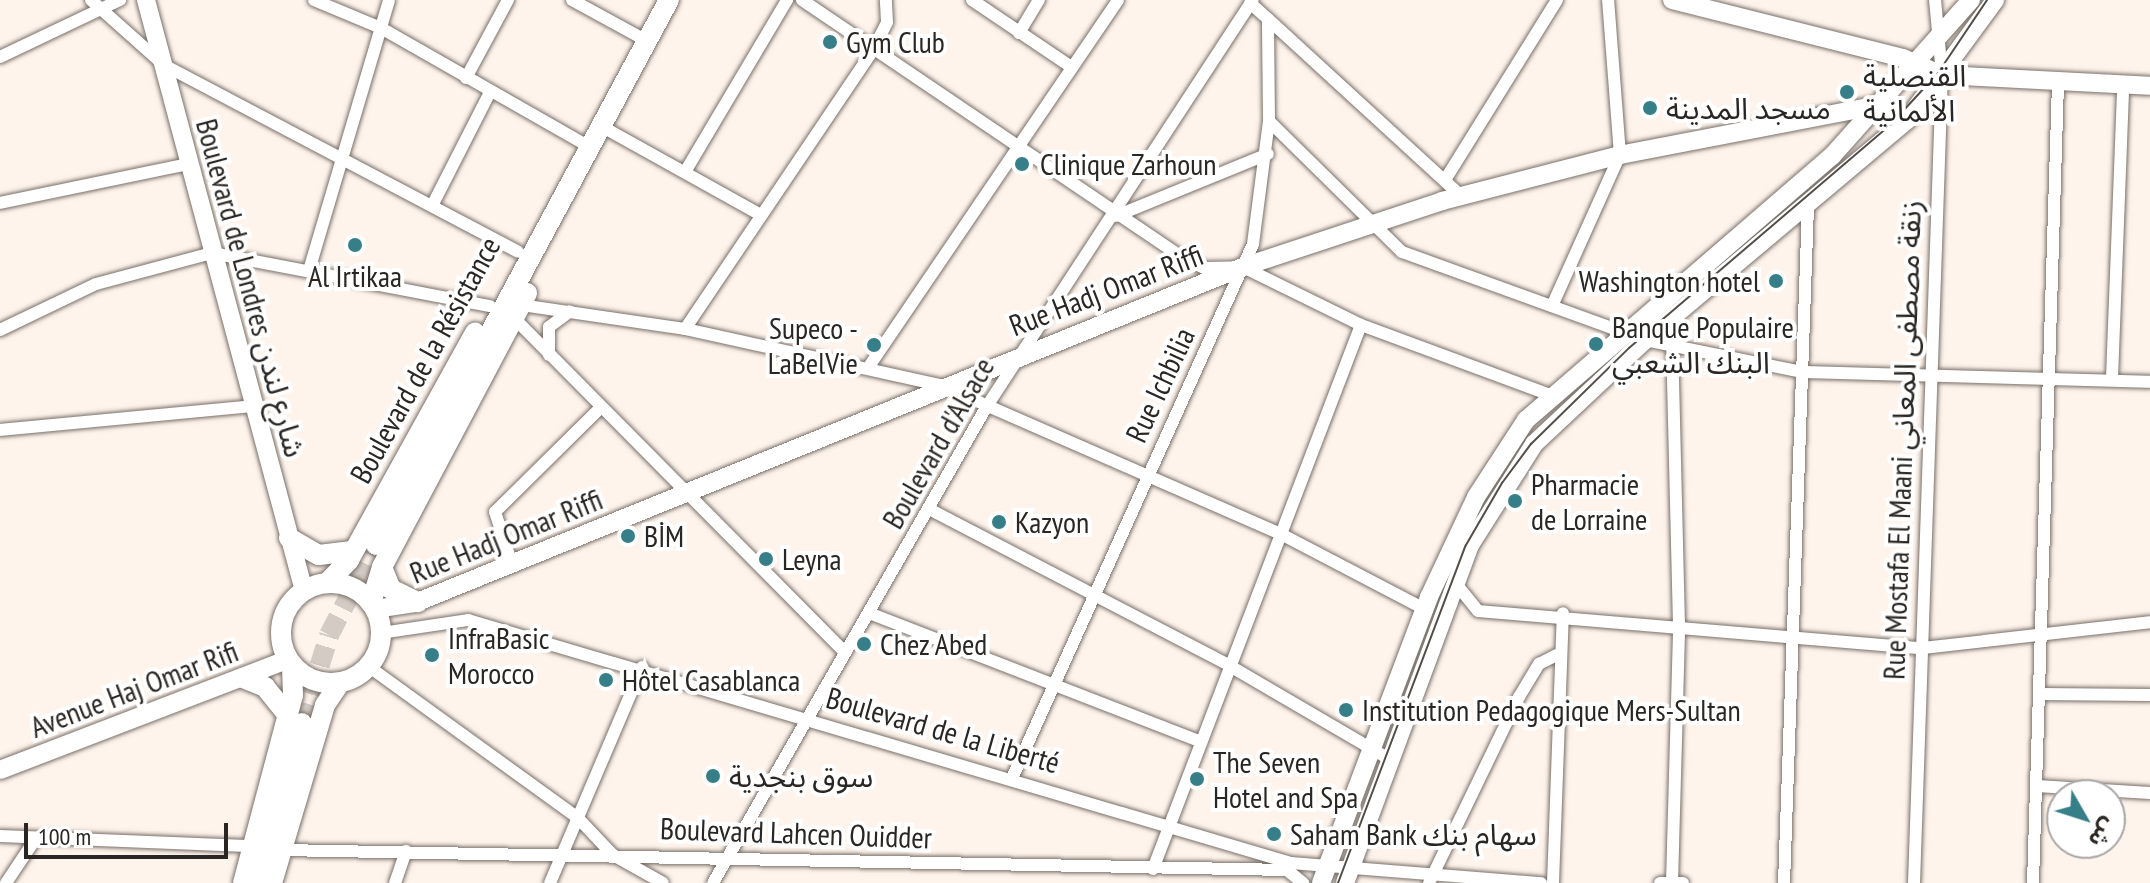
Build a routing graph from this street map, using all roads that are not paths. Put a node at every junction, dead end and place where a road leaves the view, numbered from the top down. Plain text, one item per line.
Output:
1 (120, 0) edge
2 (146, 0) edge
3 (314, 0) edge
4 (389, 0) edge
5 (508, 0) edge
6 (572, 0) edge
7 (669, 0) edge
8 (787, 0) edge
9 (802, 0) edge
10 (886, 0) edge
11 (972, 0) edge
12 (1039, 0) edge
13 (1118, 0) edge
14 (1557, 0) edge
15 (1608, 0) edge
16 (1672, 0) edge
17 (1935, 0) edge
18 (1971, 0) edge
19 (1995, 0) edge
20 (1252, 2) edge
21 (96, 4) edge
22 (1268, 19) junction
23 (381, 28) junction
24 (1019, 33) junction
25 (647, 41) junction
26 (1937, 44) junction
27 (873, 50) junction
28 (0, 57) edge
29 (1921, 64) junction
30 (164, 65) junction
31 (1070, 66) junction
32 (1942, 75) junction
33 (466, 78) junction
34 (2058, 81) junction
35 (2123, 85) junction
36 (2150, 86) edge
37 (490, 92) junction
38 (1884, 104) junction
39 (1269, 121) junction
40 (601, 126) junction
41 (590, 147) junction
42 (1018, 150) junction
43 (1268, 154) junction
44 (1620, 155) junction
45 (342, 158) junction
46 (189, 164) junction
47 (577, 170) junction
48 (685, 172) junction
49 (1445, 180) junction
50 (1461, 196) junction
51 (0, 203) edge
52 (1808, 205) junction
53 (432, 206) junction
54 (1113, 214) junction
55 (761, 215) junction
56 (1372, 224) junction
57 (518, 252) junction
58 (212, 253) junction
59 (310, 267) junction
60 (1243, 267) junction
61 (490, 306) junction
62 (1552, 306) junction
63 (517, 311) junction
64 (570, 311) junction
65 (1361, 325) junction
66 (685, 329) junction
67 (0, 330) edge
68 (1626, 333) junction
69 (1645, 340) junction
70 (1672, 345) junction
71 (1022, 351) junction
72 (549, 355) junction
73 (870, 365) junction
74 (1930, 371) junction
75 (1802, 372) junction
76 (2049, 376) junction
77 (2112, 378) junction
78 (2150, 382) edge
79 (940, 385) junction
80 (1548, 394) junction
81 (252, 406) junction
82 (987, 406) junction
83 (600, 408) junction
84 (0, 430) edge
85 (1146, 476) junction
86 (684, 494) junction
87 (929, 509) junction
88 (1279, 533) junction
89 (289, 538) junction
90 (376, 545) tunnel mouth
91 (354, 551) junction
92 (512, 564) junction
93 (382, 567) junction
94 (327, 583) junction
95 (1457, 585) junction
96 (304, 591) junction
97 (1090, 598) junction
98 (418, 602) junction
99 (373, 606) junction
100 (1426, 610) junction
101 (869, 613) junction
102 (1563, 613) junction
103 (2150, 622) edge
104 (1679, 625) junction
105 (381, 633) junction
106 (2043, 634) junction
107 (1793, 641) junction
108 (1923, 648) junction
109 (845, 652) junction
110 (1557, 655) junction
111 (290, 663) junction
112 (368, 666) junction
113 (1230, 666) junction
114 (642, 667) junction
115 (243, 678) junction
116 (1054, 681) junction
117 (340, 683) junction
118 (2039, 694) junction
119 (2150, 695) edge
120 (807, 717) junction
121 (295, 719) junction
122 (1201, 742) junction
123 (1382, 752) junction
124 (0, 770) edge
125 (1013, 776) junction
126 (2037, 786) junction
127 (2150, 793) edge
128 (578, 818) junction
129 (1169, 824) junction
130 (0, 836) edge
131 (36, 838) junction
132 (253, 846) junction
133 (282, 850) junction
134 (406, 851) junction
135 (728, 853) junction
136 (562, 855) junction
137 (613, 855) junction
138 (1329, 864) junction
139 (1037, 868) junction
140 (1153, 869) junction
141 (1348, 875) edge
142 (1429, 878) edge
143 (6, 883) edge
144 (243, 883) edge
145 (257, 883) edge
146 (272, 883) edge
147 (395, 883) edge
148 (550, 883) edge
149 (663, 883) edge
150 (713, 883) edge
151 (1032, 883) edge
152 (1303, 883) edge
153 (1321, 883) edge
154 (1541, 883) edge
155 (1553, 883) edge
156 (1660, 883) edge
157 (1672, 883) edge
158 (1683, 883) edge
159 (1784, 883) edge
160 (1914, 883) edge
161 (2033, 883) edge

1 - 21 street
2 - 30 street, Boulevard de Londres شارع لندن
3 - 23 street
4 - 23 street
5 - 33 street
6 - 25 street
7 - 25 main road, Boulevard de la Résistance
8 - 48 street
9 - 27 street
10 - 27 street
11 - 24 street
12 - 24 street
13 - 31 street
14 - 49 street
15 - 44 street
16 - 29 street
17 - 26 street, Rue Mostafa El Maani زنقة مصطفى المعاني
18 - 26 street
19 - 32 street
20 - 22 street
20 - 54 street, Boulevard d'Alsace
21 - 28 street
21 - 30 street
22 - 39 street, Rue Ichbilia
22 - 49 street
23 - 33 street
23 - 45 street
24 - 31 street
25 - 40 main road, Boulevard de la Résistance
26 - 29 street
26 - 32 street, Rue Mostafa El Maani زنقة مصطفى المعاني
27 - 42 street
27 - 55 street
29 - 32 street
29 - 38 street
30 - 45 street
30 - 46 street, Boulevard de Londres شارع لندن
31 - 42 street
32 - 34 street
32 - 52 street
32 - 74 street, Rue Mostafa El Maani زنقة مصطفى المعاني
33 - 37 street
34 - 35 street
34 - 76 street
35 - 36 street
35 - 77 street
37 - 41 street
37 - 53 street
38 - 44 street, Rue Hadj Omar Riffi
38 - 68 street
39 - 43 street, Rue Ichbilia
39 - 56 street
40 - 41 main road, Boulevard de la Résistance
40 - 48 street
41 - 47 main road, Boulevard de la Résistance
42 - 54 street
42 - 73 street
43 - 54 street
43 - 60 street, Rue Ichbilia
44 - 50 street, Rue Hadj Omar Riffi
44 - 62 street
45 - 53 street
45 - 59 street
46 - 51 street
46 - 58 street, Boulevard de Londres شارع لندن
47 - 57 main road, Boulevard de la Résistance
47 - 63 main road, Boulevard de la Résistance
47 - 90 main road
48 - 55 street
49 - 50 street
50 - 56 street, Rue Hadj Omar Riffi
52 - 69 street
52 - 75 street
53 - 57 street
54 - 60 street
54 - 71 street, Boulevard d'Alsace
55 - 66 street
56 - 60 street, Rue Hadj Omar Riffi
56 - 62 street
57 - 61 main road, Boulevard de la Résistance
58 - 59 street
58 - 67 street
58 - 81 street, Boulevard de Londres شارع لندن
59 - 61 street
60 - 65 street
60 - 71 street, Rue Hadj Omar Riffi
60 - 85 street, Rue Ichbilia
61 - 91 main road, Boulevard de la Résistance
62 - 68 street
63 - 64 street
63 - 72 street
63 - 93 main road, Boulevard de la Résistance
64 - 66 street
64 - 72 street
65 - 80 street
65 - 88 street
66 - 73 street
68 - 69 street
68 - 80 street
69 - 70 street
69 - 95 street
70 - 75 street
70 - 104 street
71 - 79 street, Rue Hadj Omar Riffi
71 - 82 street, Boulevard d'Alsace
72 - 83 street
73 - 79 street
74 - 75 street
74 - 76 street
74 - 108 street, Rue Mostafa El Maani زنقة مصطفى المعاني
75 - 107 street
76 - 77 street
76 - 106 street
77 - 78 street
79 - 82 street
79 - 86 street, Rue Hadj Omar Riffi
80 - 100 street
81 - 84 street
81 - 89 street, Boulevard de Londres شارع لندن
82 - 85 street
82 - 87 street, Boulevard d'Alsace
83 - 86 street
83 - 92 street
85 - 88 street
85 - 97 street, Rue Ichbilia
86 - 92 street, Rue Hadj Omar Riffi
86 - 109 street
87 - 97 street
87 - 101 street, Boulevard d'Alsace
88 - 100 street
88 - 113 street
89 - 91 main road
89 - 96 street, Boulevard de Londres شارع لندن
91 - 94 main road, Boulevard de la Résistance
92 - 98 street, Rue Hadj Omar Riffi
93 - 98 main road
93 - 99 main road, Boulevard de la Résistance
94 - 96 main road
94 - 99 main road
95 - 102 street
95 - 123 street
96 - 111 main road
97 - 113 street
97 - 116 street, Rue Ichbilia
98 - 99 street, Rue Hadj Omar Riffi
99 - 105 main road
100 - 123 street
101 - 109 street, Boulevard d'Alsace
101 - 116 street
102 - 104 street
102 - 110 street
103 - 106 street
104 - 107 street
104 - 157 street
105 - 112 main road
105 - 114 street, Boulevard de la Liberté
106 - 108 street
106 - 118 street
107 - 108 street
107 - 159 street
108 - 160 street, Rue Mostafa El Maani زنقة مصطفى المعاني
109 - 120 street, Boulevard d'Alsace
110 - 142 street
110 - 155 street
111 - 115 street, Avenue Haj Omar Rifi
111 - 117 main road
111 - 121 main road
112 - 117 main road
112 - 128 street
113 - 122 street
113 - 123 street
114 - 120 street, Boulevard de la Liberté
114 - 128 street
115 - 121 main road
115 - 124 street, Avenue Haj Omar Rifi
116 - 122 street
116 - 125 street, Rue Ichbilia
117 - 133 main road
118 - 119 street
118 - 126 street
120 - 125 street, Boulevard de la Liberté
120 - 135 street, Boulevard d'Alsace
121 - 132 main road
121 - 145 main road
122 - 129 street
123 - 138 street
123 - 141 street
125 - 129 street, Boulevard de la Liberté
126 - 127 street
126 - 161 street
128 - 136 street
128 - 137 street
129 - 138 street, Boulevard de la Liberté
129 - 140 street
130 - 131 street
131 - 132 street
131 - 143 street
132 - 144 main road
133 - 134 street, Boulevard Lahcen Ouidder
133 - 146 main road
134 - 136 street, Boulevard Lahcen Ouidder
134 - 147 street
135 - 137 street, Boulevard Lahcen Ouidder
135 - 139 street, Boulevard Lahcen Ouidder
135 - 150 street, Boulevard d'Alsace
136 - 137 street, Boulevard Lahcen Ouidder
136 - 148 street
137 - 149 street
138 - 141 street, Boulevard de la Liberté
138 - 153 street
139 - 140 street, Boulevard Lahcen Ouidder
139 - 151 street
140 - 152 street, Boulevard Lahcen Ouidder
141 - 142 street, Boulevard de la Liberté
142 - 154 street, Boulevard de la Liberté
156 - 157 street
157 - 158 street

